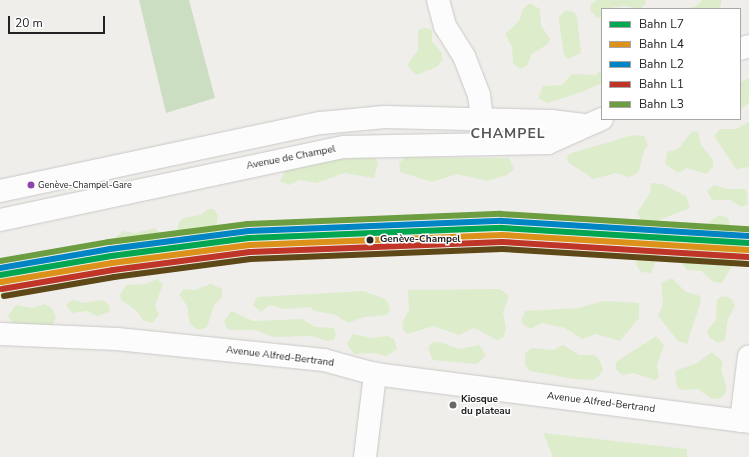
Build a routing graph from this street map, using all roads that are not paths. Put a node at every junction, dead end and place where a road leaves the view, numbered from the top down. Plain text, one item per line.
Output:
1 (438, 0) edge
2 (484, 120) junction
3 (592, 122) edge
4 (483, 145) junction
5 (0, 191) edge
6 (0, 220) edge
7 (0, 334) edge
8 (749, 356) edge
9 (375, 374) junction
10 (738, 421) edge
11 (365, 457) edge

1 - 2 street
2 - 3 street, Avenue de Champel
2 - 4 street
2 - 5 street, Avenue de Champel
3 - 4 street, Avenue de Champel
4 - 6 street, Avenue de Champel
7 - 9 street, Avenue Alfred-Bertrand
8 - 10 street
9 - 10 street, Avenue Alfred-Bertrand
9 - 11 street

